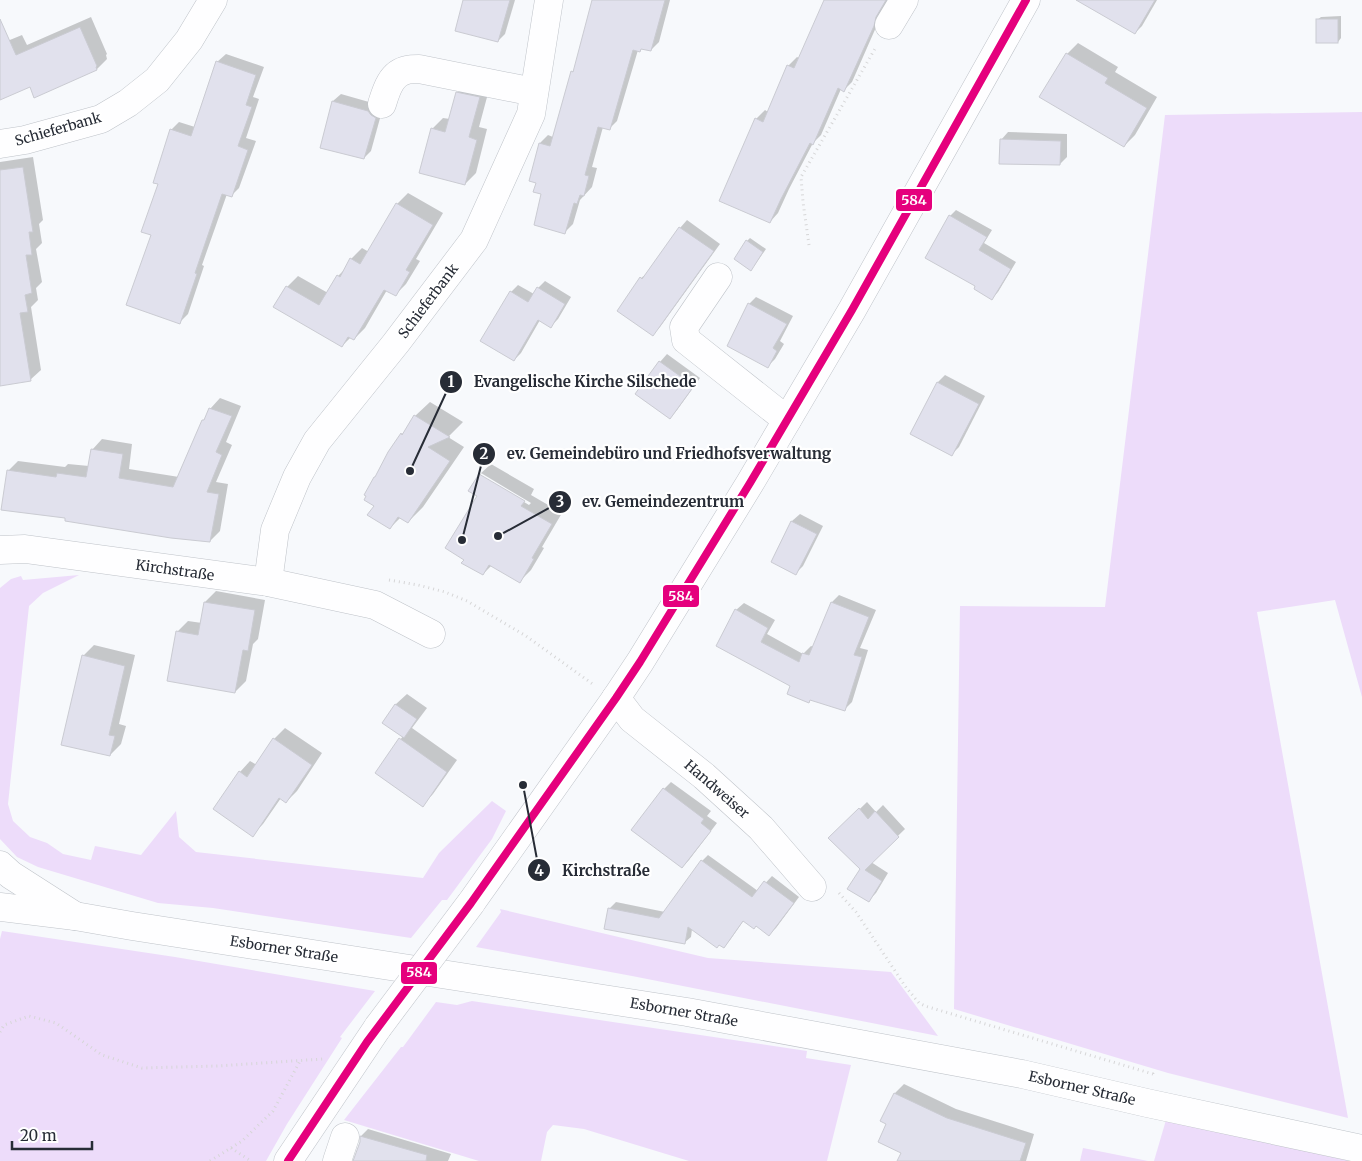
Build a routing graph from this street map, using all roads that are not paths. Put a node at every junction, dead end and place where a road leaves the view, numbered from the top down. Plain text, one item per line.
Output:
1 (213, 0) edge
2 (549, 0) edge
3 (904, 0) edge
4 (1026, 0) edge
5 (889, 25) road end
6 (534, 92) junction
7 (382, 104) dead end
8 (0, 144) edge
9 (718, 277) dead end
10 (787, 420) junction
11 (0, 550) edge
12 (268, 582) junction
13 (431, 634) dead end
14 (616, 698) junction
15 (0, 865) edge
16 (812, 887) road end
17 (0, 907) edge
18 (75, 916) junction
19 (1362, 1149) edge
20 (288, 1161) edge

1 - 8 main road, Schieferbank
2 - 6 main road, Schieferbank
3 - 5 main road
4 - 10 main road
6 - 7 main road
6 - 12 main road, Schieferbank
9 - 10 main road
10 - 14 main road
11 - 12 main road, Kirchstraße
12 - 13 main road, Kirchstraße
14 - 16 main road, Handweiser
14 - 20 main road, bridge
15 - 18 main road
17 - 18 main road, Esborner Straße
18 - 19 main road, Esborner Straße

